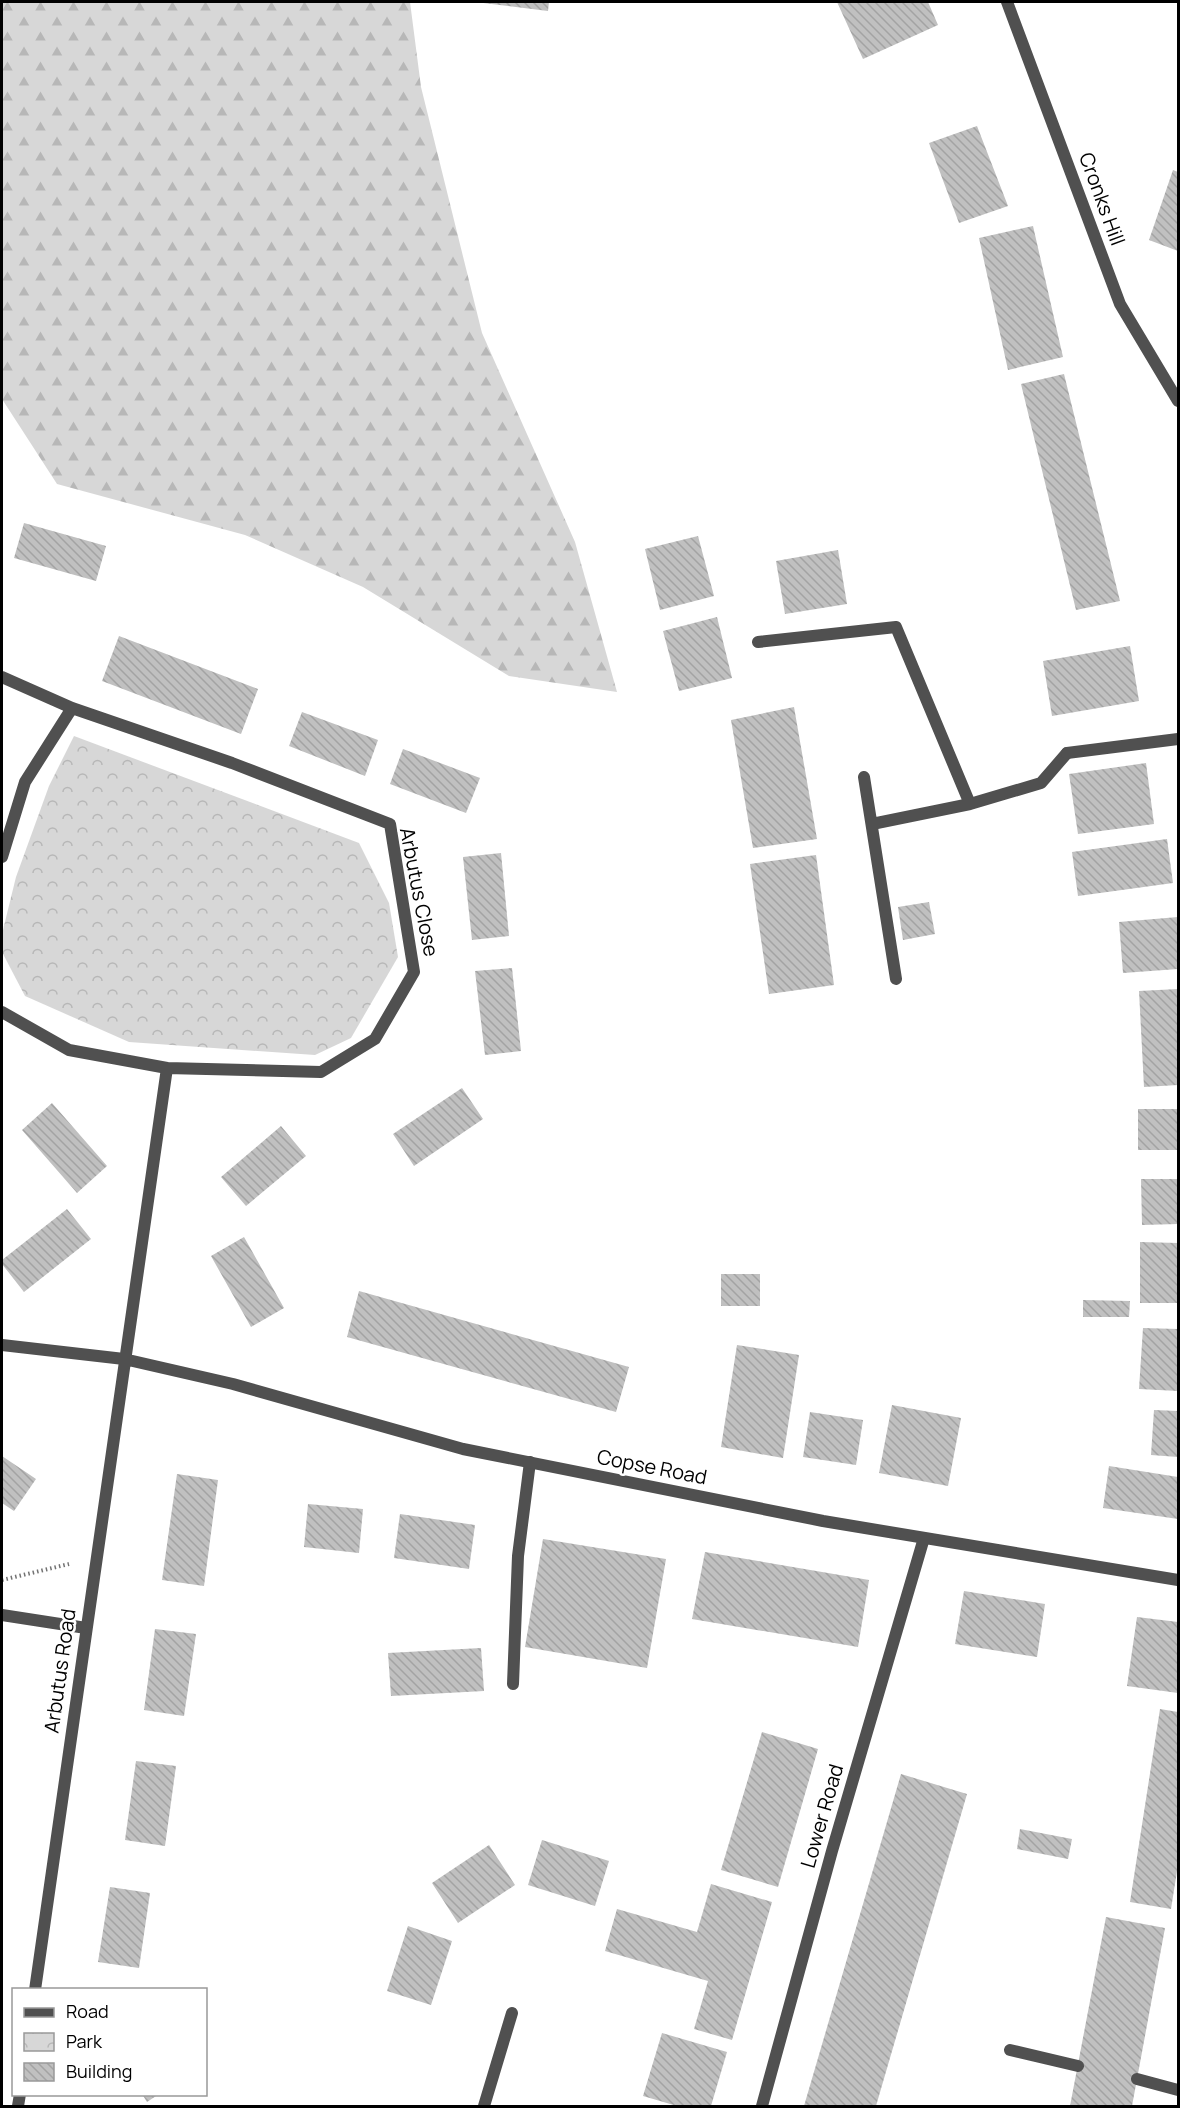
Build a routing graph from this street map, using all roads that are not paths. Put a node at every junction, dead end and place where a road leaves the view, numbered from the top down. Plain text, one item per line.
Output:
1 (1007, 2) edge
2 (1179, 401) edge
3 (758, 642) dead end
4 (2, 677) edge
5 (72, 708) junction
6 (1179, 739) edge
7 (864, 777) dead end
8 (970, 804) junction
9 (873, 824) junction
10 (2, 857) edge
11 (896, 979) dead end
12 (2, 1012) edge
13 (167, 1068) junction
14 (2, 1345) edge
15 (124, 1359) junction
16 (530, 1462) junction
17 (924, 1538) junction
18 (1179, 1580) edge
19 (2, 1616) edge
20 (86, 1628) junction
21 (513, 1684) dead end
22 (35, 1988) edge
23 (512, 2013) dead end
24 (1010, 2050) dead end
25 (1078, 2066) dead end
26 (1137, 2079) dead end
27 (1179, 2090) edge
28 (484, 2106) edge
29 (762, 2106) edge

1 - 2 street, Cronks Hill
3 - 8 street
4 - 5 street, Arbutus Close
5 - 10 street
5 - 13 street, Arbutus Close
6 - 8 street
7 - 9 street
8 - 9 street
9 - 11 street
12 - 13 street, Arbutus Close
13 - 15 street
14 - 15 street, Copse Road
15 - 16 street, Copse Road
15 - 20 street, Arbutus Road
16 - 17 street, Copse Road
16 - 21 street
17 - 18 street, Copse Road
17 - 29 street, Lower Road
19 - 20 street
20 - 22 street, Arbutus Road
23 - 28 street
24 - 25 street
26 - 27 street

